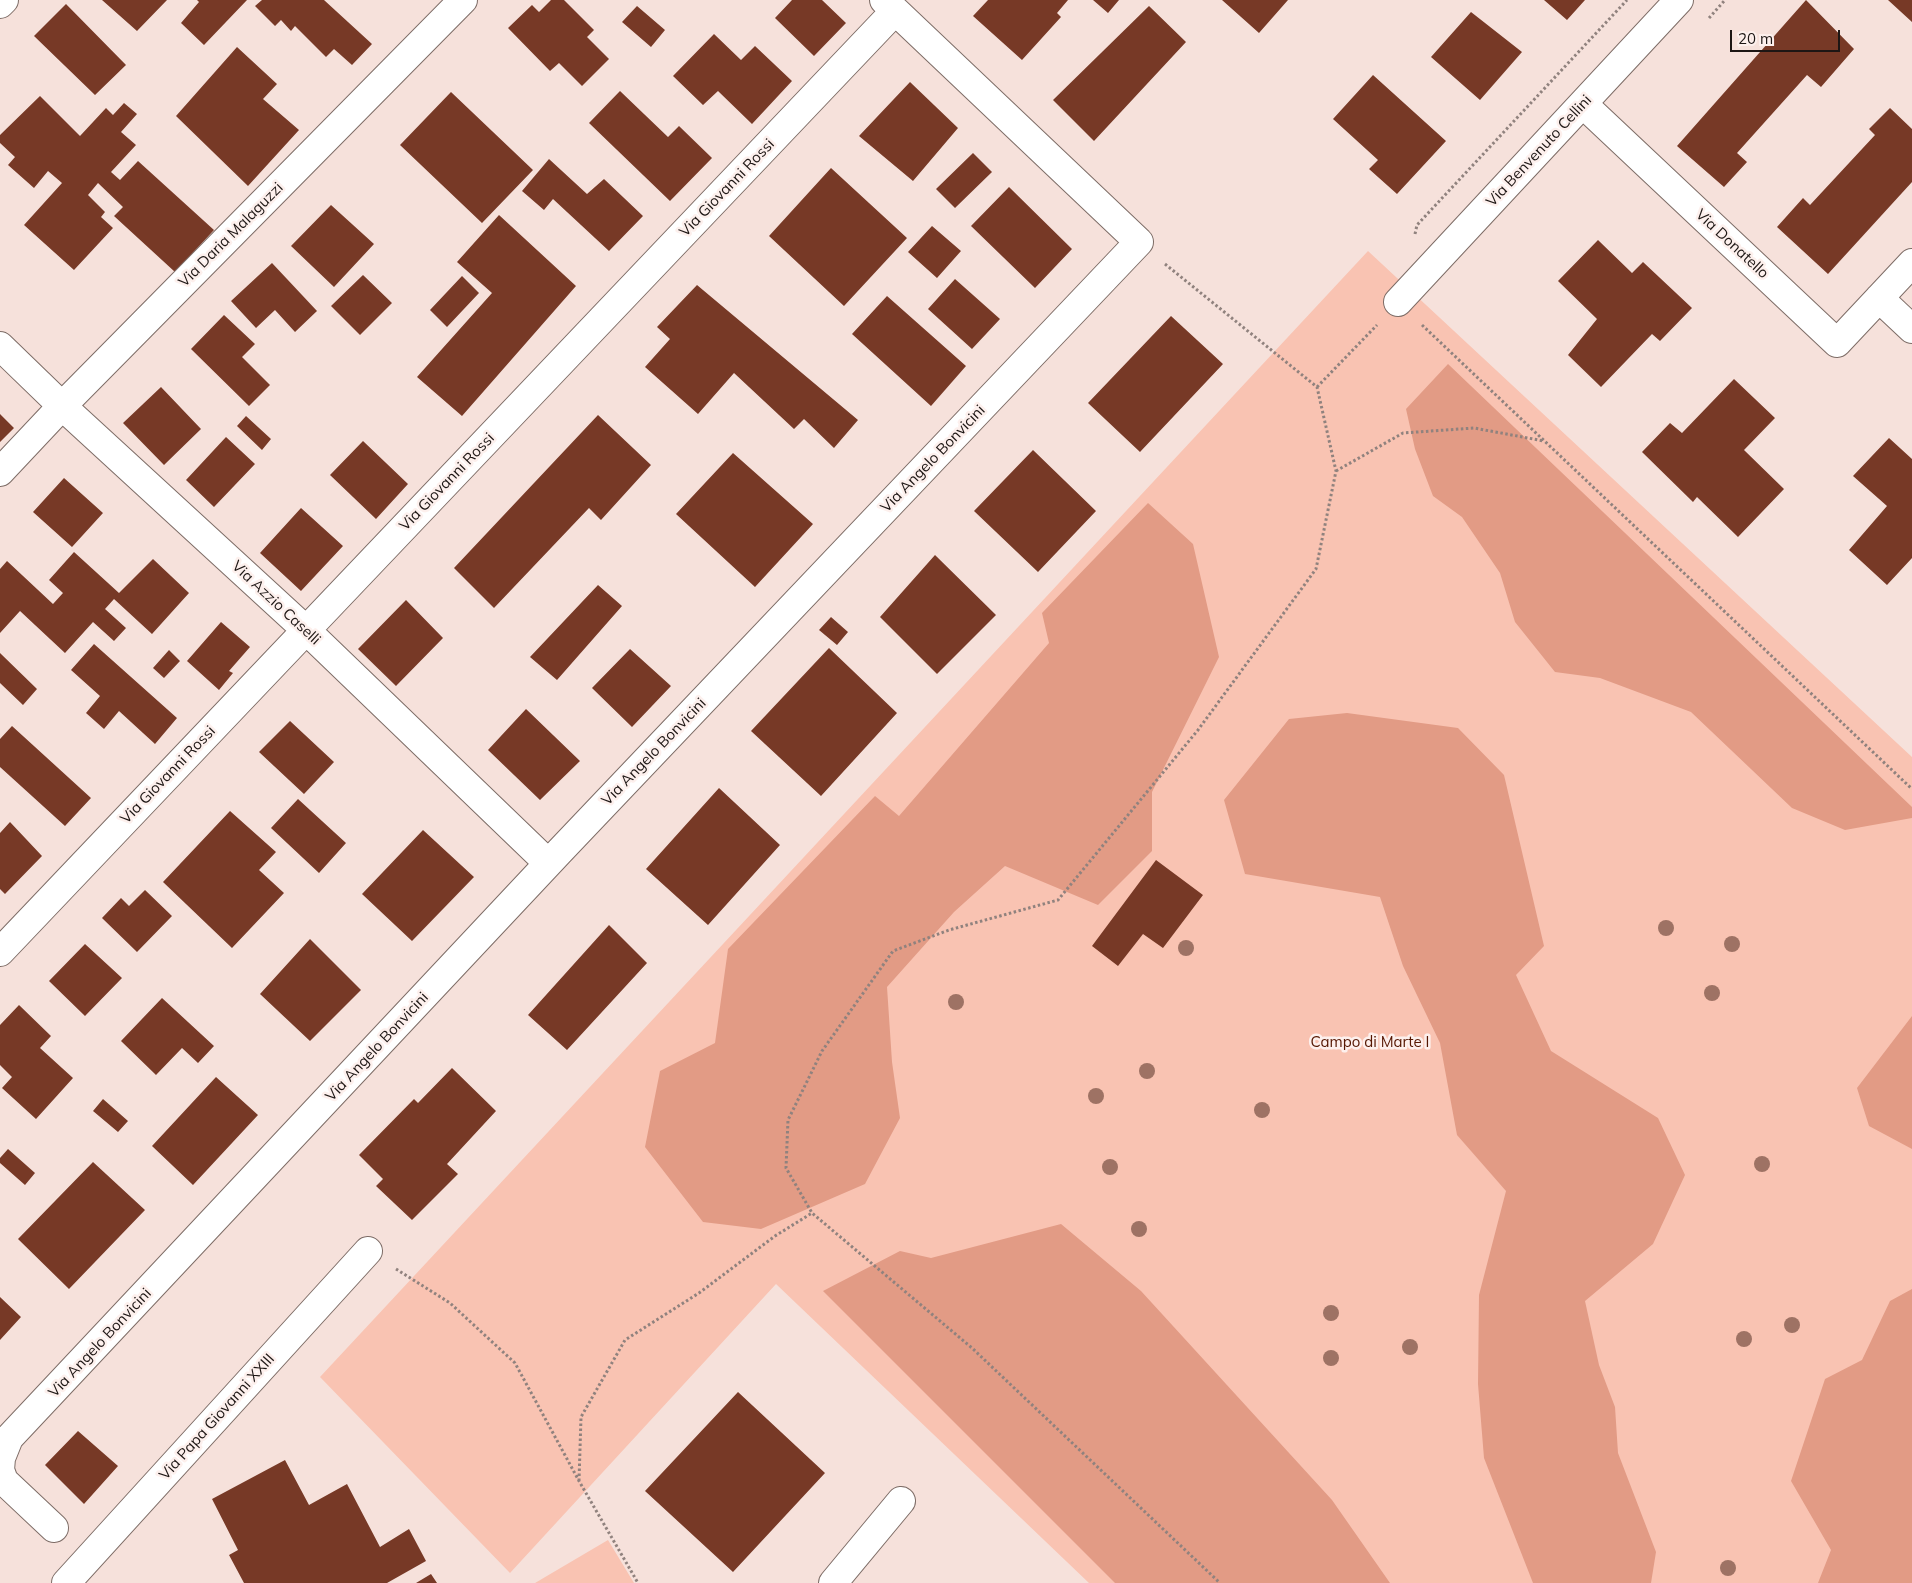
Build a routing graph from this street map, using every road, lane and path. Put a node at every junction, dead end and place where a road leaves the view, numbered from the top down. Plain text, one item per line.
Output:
1 (4, 0) edge
2 (463, 0) edge
3 (1679, 0) edge
4 (0, 4) edge
5 (890, 6) edge
6 (1583, 104) junction
7 (1139, 242) junction
8 (1912, 263) edge
9 (1879, 298) junction
10 (1398, 302) joint
11 (1912, 330) edge
12 (1431, 333) dead end
13 (0, 346) edge
14 (1317, 387) junction
15 (62, 406) junction
16 (1544, 441) junction
17 (1336, 471) junction
18 (0, 472) edge
19 (306, 630) junction
20 (1912, 790) edge
21 (548, 863) junction
22 (0, 952) edge
23 (812, 1213) junction
24 (368, 1251) joint
25 (579, 1481) junction
26 (901, 1501) dead end
27 (54, 1528) dead end
28 (66, 1583) edge
29 (638, 1583) edge
30 (833, 1583) edge
31 (1220, 1583) edge

1 - 4 street
2 - 15 street, Via Daria Malaguzzi
3 - 6 street, Via Benvenuto Cellini
5 - 7 street
5 - 19 street, Via Giovanni Rossi
6 - 9 street, Via Donatello
6 - 10 street, Via Benvenuto Cellini
7 - 14 path
7 - 21 street, Via Angelo Bonvicini
8 - 9 street, Via Donatello
9 - 11 street
10 - 14 path
12 - 16 path
13 - 15 street, Via Azzio Caselli
14 - 17 path
15 - 18 street, Via Daria Malaguzzi
15 - 19 street, Via Azzio Caselli
16 - 17 path
16 - 20 path
17 - 23 path
19 - 21 street, Via Azzio Caselli
19 - 22 street, Via Giovanni Rossi
21 - 27 street, Via Angelo Bonvicini
23 - 25 path
23 - 31 path
24 - 25 path
24 - 28 street, Via Papa Giovanni XXIII
25 - 29 path
26 - 30 street

